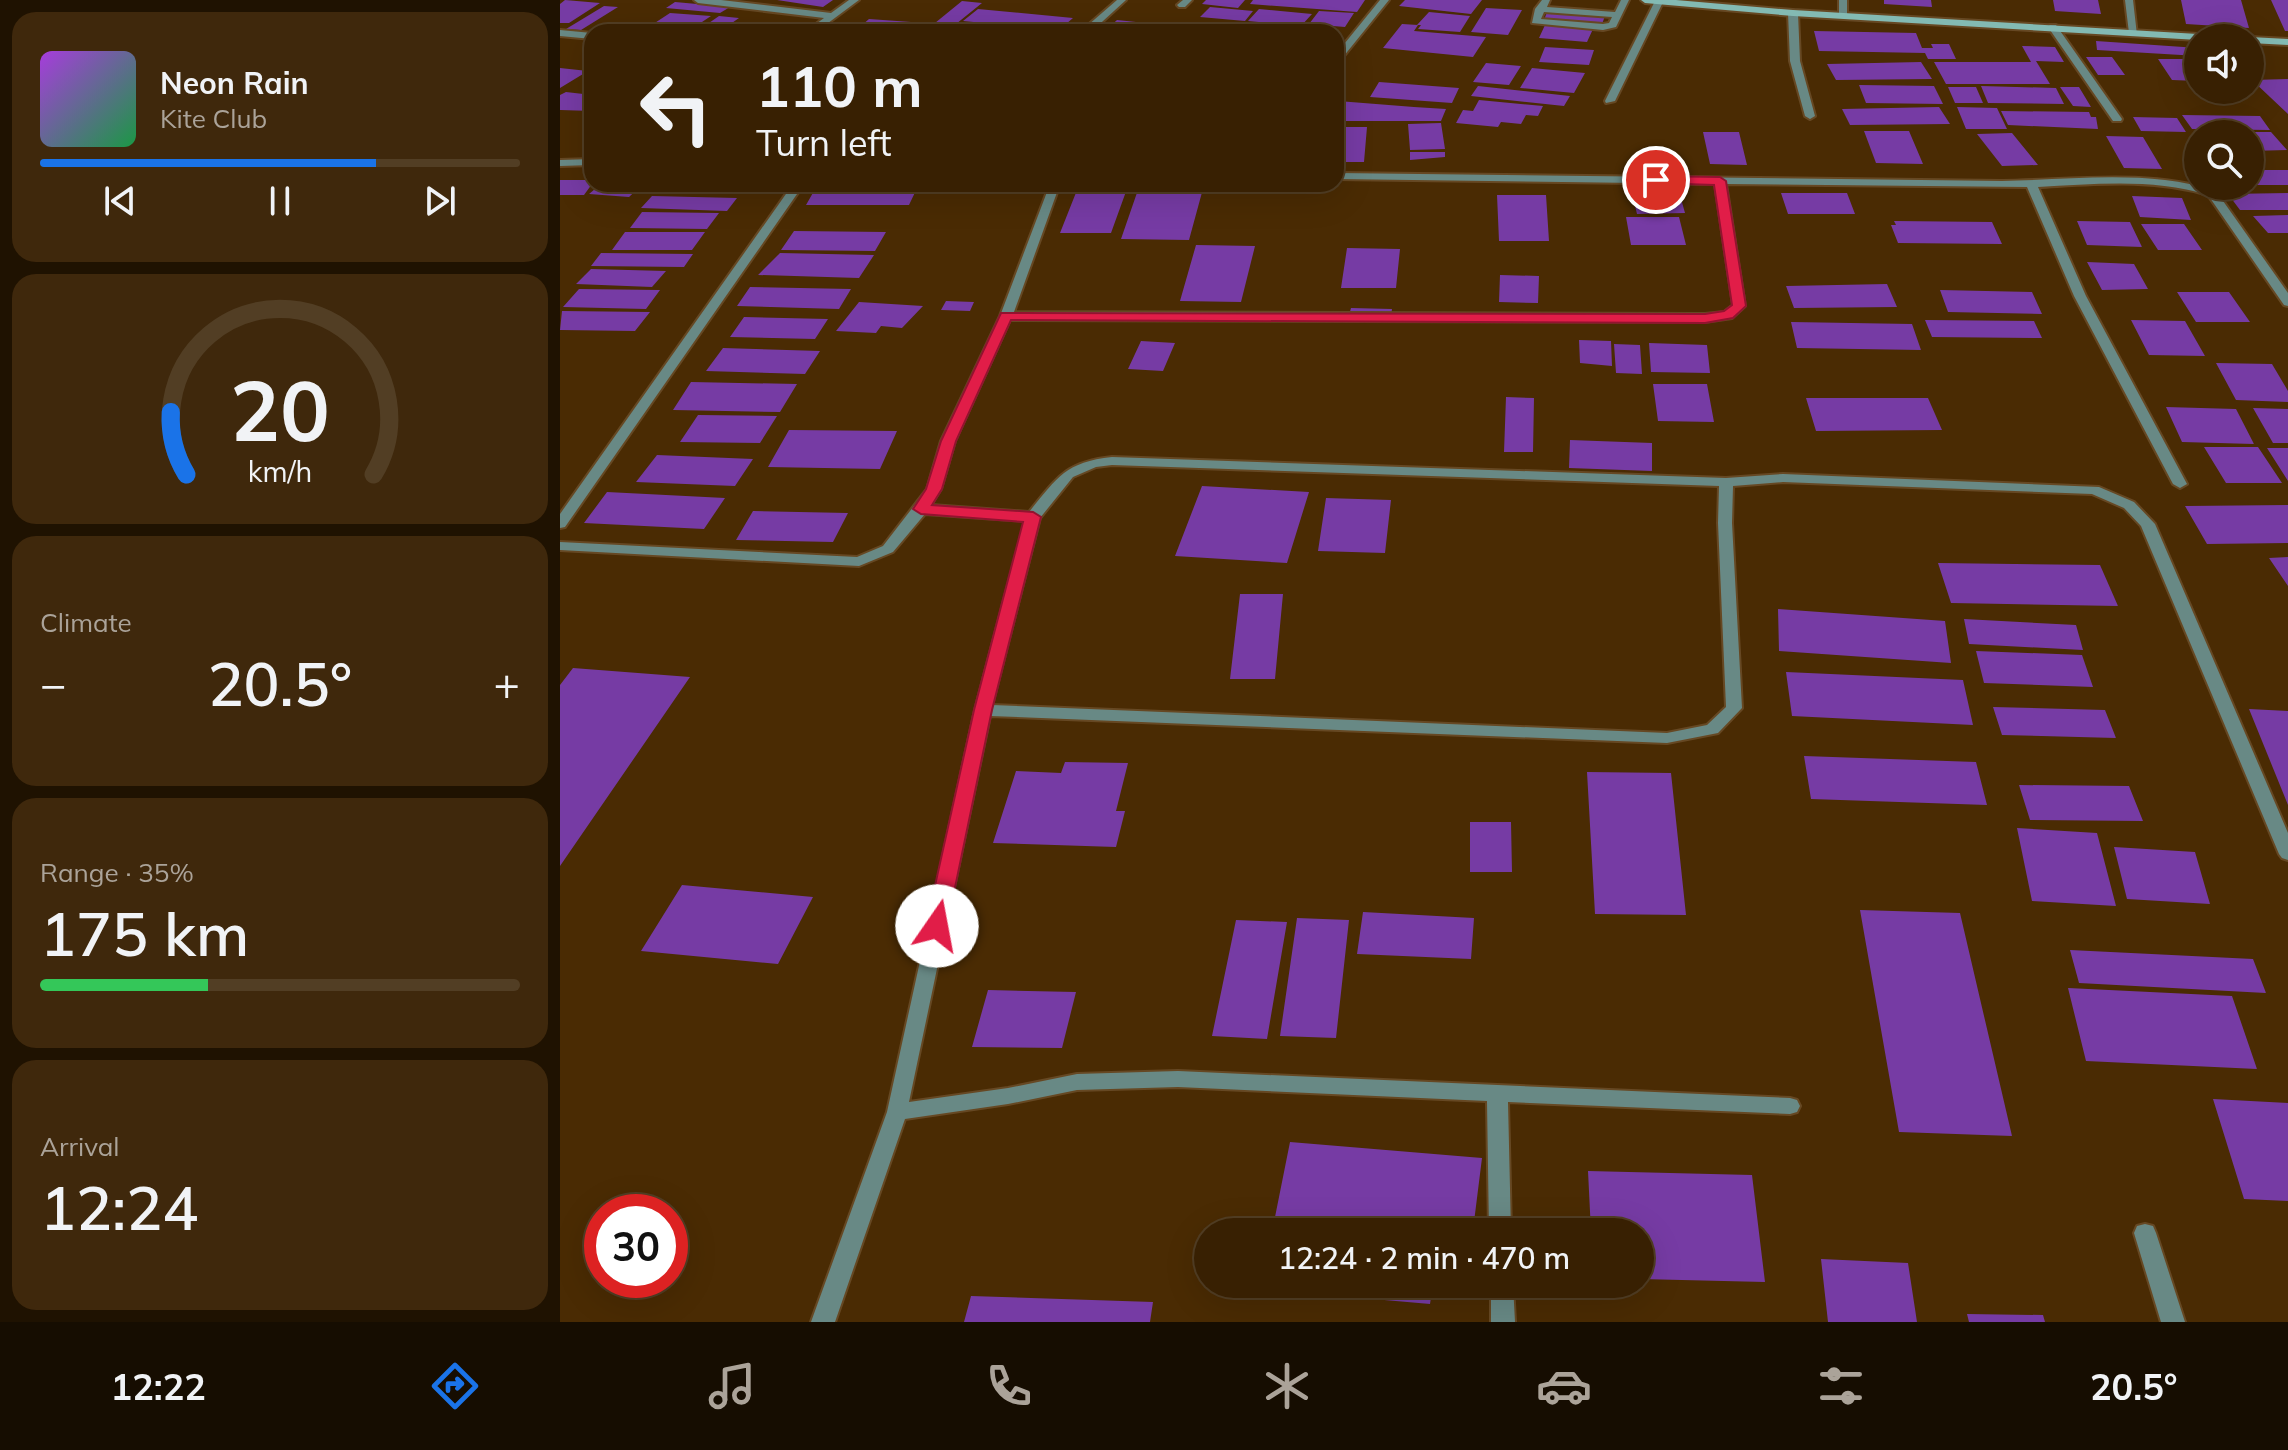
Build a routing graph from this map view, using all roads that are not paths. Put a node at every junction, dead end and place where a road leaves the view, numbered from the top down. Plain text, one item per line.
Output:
1 (698, 0) edge
2 (855, 0) edge
3 (1122, 0) edge
4 (1385, 0) edge
5 (1625, 0) edge
6 (1645, 0) edge
7 (1843, 0) edge
8 (2129, 0) edge
9 (1660, 1) edge
10 (1543, 4) edge
11 (1793, 13) junction
12 (1844, 15) junction
13 (832, 16) junction
14 (821, 24) edge
15 (1094, 24) edge
16 (2053, 27) junction
17 (560, 33) edge
18 (2134, 33) junction
19 (584, 35) edge
20 (2184, 36) edge
21 (2264, 41) edge
22 (2288, 42) edge
23 (1344, 50) edge
24 (1610, 101) dead end
25 (1810, 116) dead end
26 (2117, 119) dead end
27 (584, 162) edge
28 (560, 163) edge
29 (1344, 176) edge
30 (1720, 181) junction
31 (2032, 185) junction
32 (793, 192) edge
33 (1052, 192) edge
34 (2288, 302) edge
35 (1006, 316) junction
36 (1726, 482) junction
37 (2180, 484) dead end
38 (921, 509) junction
39 (1033, 517) junction
40 (560, 524) edge
41 (560, 546) edge
42 (983, 710) junction
43 (2288, 854) edge
44 (1497, 1093) junction
45 (1790, 1106) dead end
46 (897, 1112) junction
47 (1500, 1218) edge
48 (2145, 1233) dead end
49 (1502, 1298) edge
50 (823, 1322) edge
51 (1503, 1322) edge
52 (2173, 1322) edge

1 - 13 street
2 - 13 street
3 - 15 street
4 - 23 street
5 - 10 street
6 - 9 street
7 - 12 street
8 - 18 street
9 - 11 street
9 - 24 street
11 - 12 street
11 - 25 street
12 - 16 street
13 - 14 street
16 - 18 street
16 - 26 street
17 - 19 street
18 - 20 street
21 - 22 street
27 - 28 street
29 - 30 street
30 - 31 street
30 - 35 street
31 - 34 street
31 - 37 street
32 - 40 street
33 - 35 street
35 - 38 street
36 - 39 street
36 - 42 street
36 - 43 street
38 - 39 street
38 - 41 street
39 - 42 street
42 - 46 street
44 - 45 street
44 - 46 street
44 - 47 street
46 - 50 street
48 - 52 street
49 - 51 street

